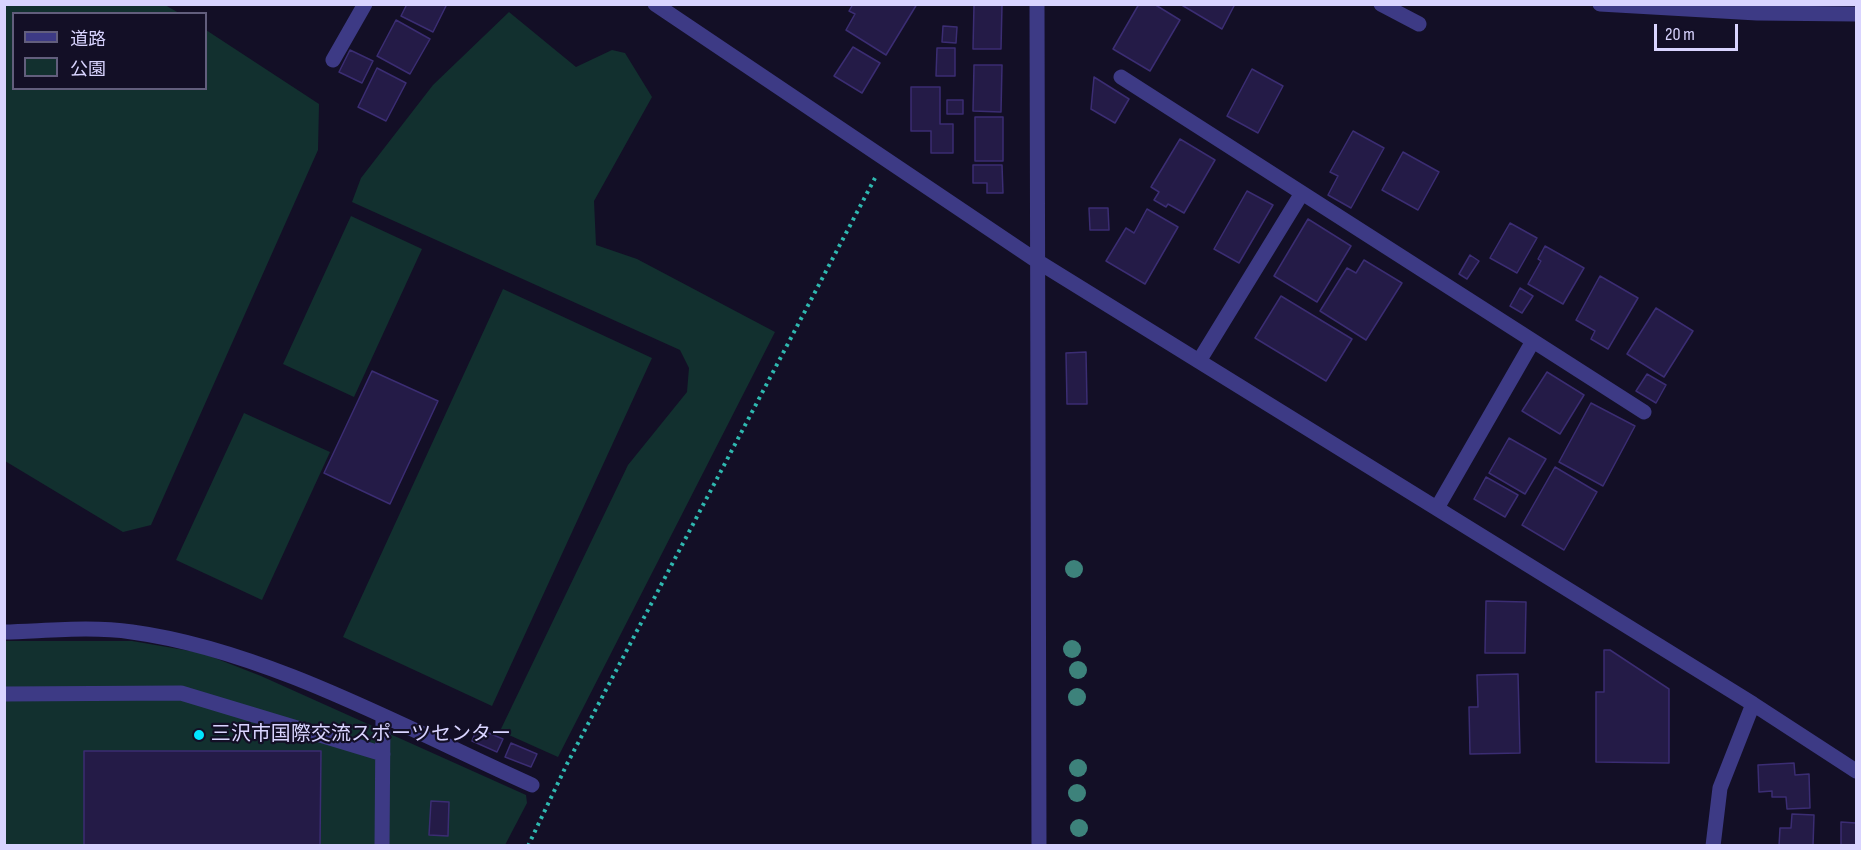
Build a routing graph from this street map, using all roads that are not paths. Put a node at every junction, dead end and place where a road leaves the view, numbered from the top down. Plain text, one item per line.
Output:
1 (365, 4) edge
2 (655, 4) edge
3 (1037, 4) edge
4 (1381, 4) edge
5 (1600, 4) edge
6 (1857, 14) edge
7 (1419, 24) dead end
8 (333, 60) dead end
9 (1121, 77) dead end
10 (1302, 193) junction
11 (1037, 261) junction
12 (1533, 341) junction
13 (1199, 361) junction
14 (1644, 412) dead end
15 (1437, 508) junction
16 (4, 632) edge
17 (4, 694) edge
18 (1754, 704) junction
19 (383, 718) junction
20 (383, 754) junction
21 (1857, 771) edge
22 (532, 785) dead end
23 (382, 846) edge
24 (1039, 846) edge
25 (1713, 846) edge

1 - 8 street
2 - 11 street
3 - 11 street
4 - 7 street
5 - 6 street
9 - 10 street
10 - 12 street
10 - 13 street
11 - 13 street
11 - 24 street
12 - 14 street
12 - 15 street
13 - 15 street
15 - 18 street
16 - 19 street
17 - 20 street
18 - 21 street
18 - 25 street
19 - 20 street
19 - 22 street
20 - 23 street

